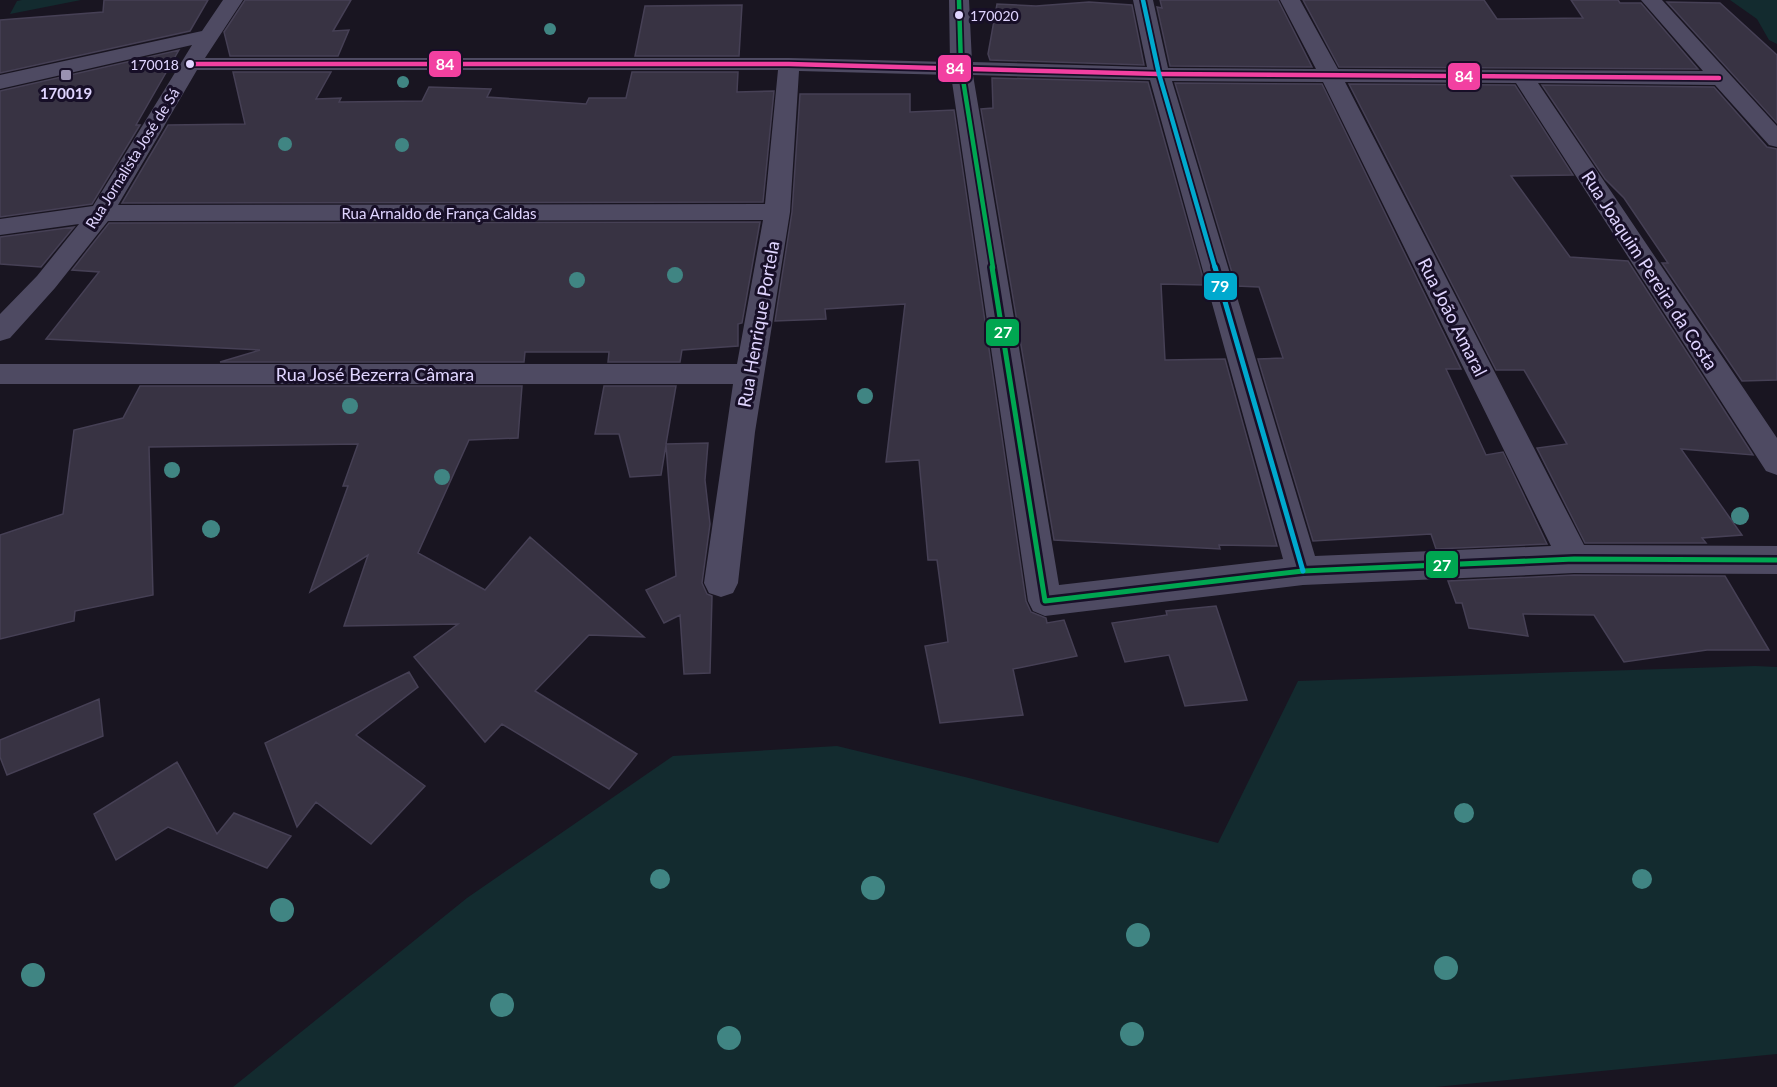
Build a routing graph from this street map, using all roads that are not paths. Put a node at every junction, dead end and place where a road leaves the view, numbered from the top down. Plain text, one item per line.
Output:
1 (233, 0) edge
2 (959, 0) edge
3 (1143, 0) edge
4 (1290, 0) edge
5 (1650, 0) edge
6 (210, 35) junction
7 (190, 64) junction
8 (789, 64) junction
9 (961, 67) junction
10 (1159, 74) junction
11 (1331, 76) junction
12 (1523, 77) junction
13 (1719, 78) junction
14 (0, 82) edge
15 (1777, 140) edge
16 (777, 212) junction
17 (101, 213) junction
18 (0, 226) edge
19 (0, 331) edge
20 (0, 374) edge
21 (749, 374) junction
22 (1777, 464) edge
23 (1574, 559) junction
24 (1777, 560) edge
25 (1303, 571) junction
26 (721, 583) dead end

1 - 6 street, Rua Jornalista José de Sá
2 - 9 street
3 - 10 street
4 - 11 street, Rua João Amaral
5 - 13 street
6 - 7 street, Rua Jornalista José de Sá
6 - 14 street
7 - 8 street
7 - 17 street, Rua Jornalista José de Sá
8 - 9 street
8 - 16 street, Rua Henrique Portela
9 - 10 street
9 - 25 street
10 - 11 street
10 - 25 street
11 - 12 street
11 - 23 street, Rua João Amaral
12 - 13 street
12 - 22 street, Rua Joaquim Pereira da Costa
13 - 15 street
16 - 17 street, Rua Arnaldo de França Caldas
16 - 21 street, Rua Henrique Portela
17 - 18 street, Rua Arnaldo de França Caldas
17 - 19 street, Rua Jornalista José de Sá
20 - 21 street, Rua José Bezerra Câmara
21 - 26 street, Rua Henrique Portela
23 - 24 street
23 - 25 street

